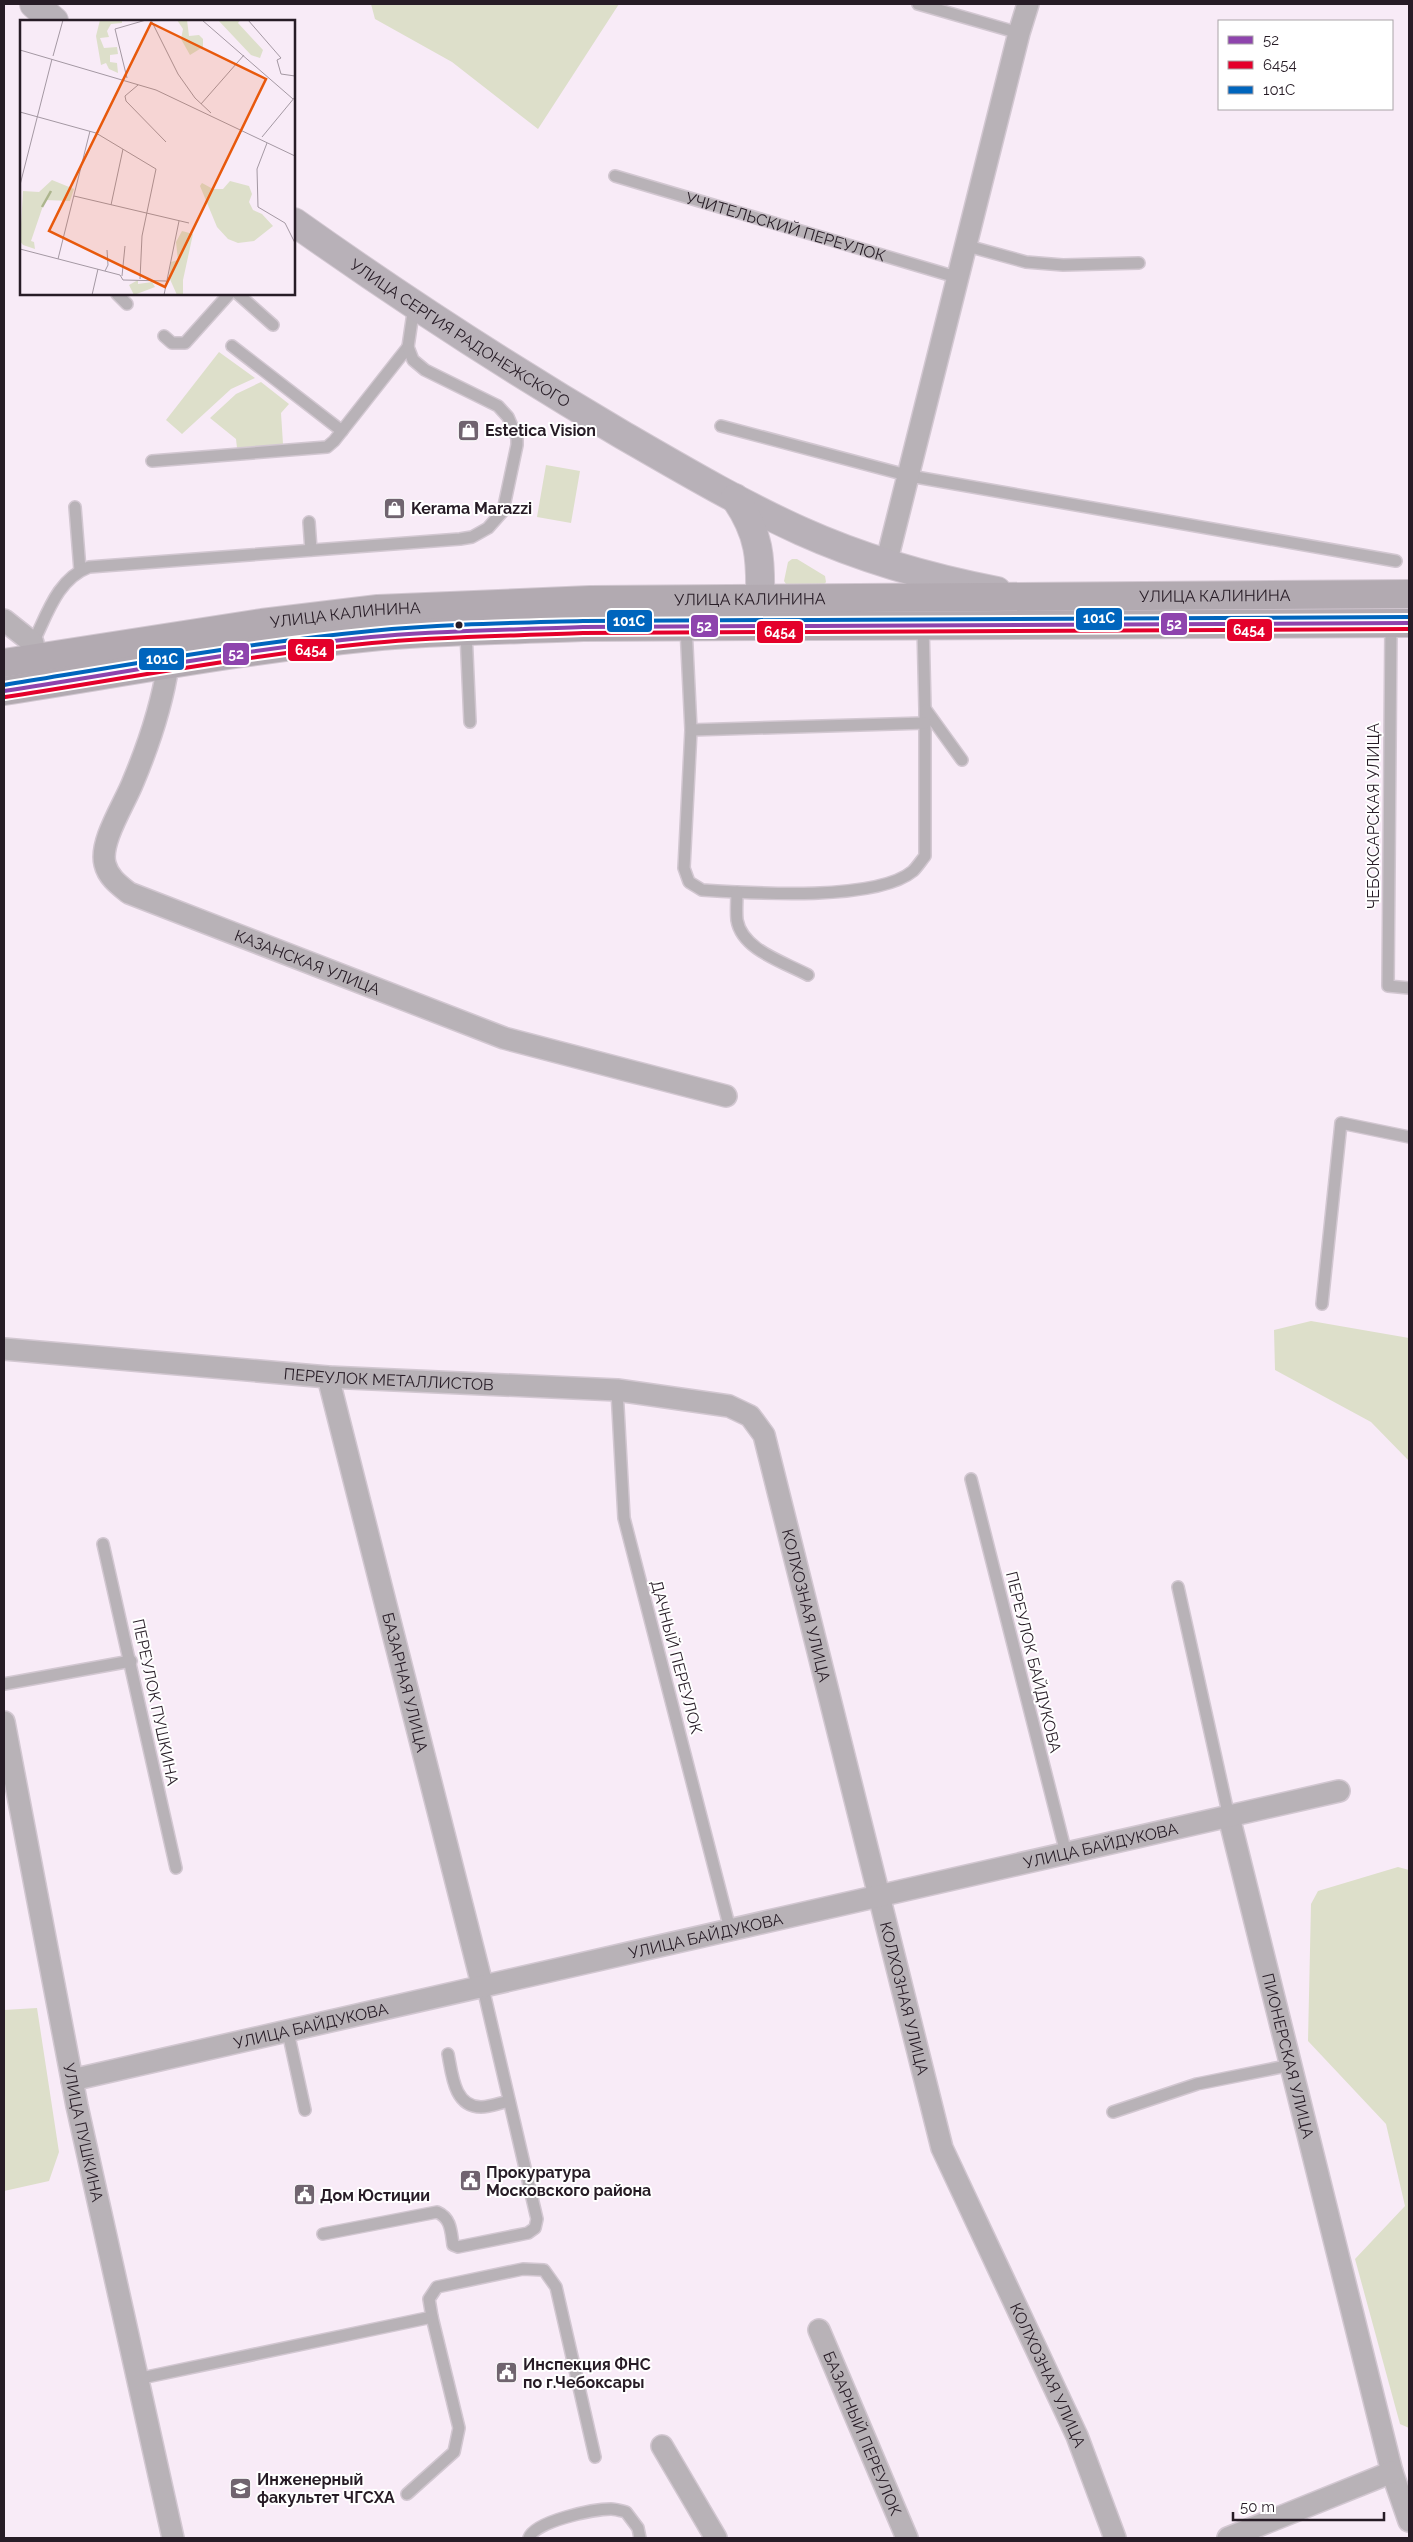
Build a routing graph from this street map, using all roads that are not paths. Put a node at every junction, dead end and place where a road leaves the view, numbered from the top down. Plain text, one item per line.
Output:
1 (34, 4) edge
2 (918, 4) edge
3 (1028, 4) edge
4 (53, 20) edge
5 (1018, 33) junction
6 (615, 176) dead end
7 (295, 223) edge
8 (964, 245) junction
9 (1139, 263) dead end
10 (956, 277) junction
11 (118, 295) edge
12 (227, 295) edge
13 (239, 295) edge
14 (126, 304) dead end
15 (414, 306) junction
16 (274, 324) dead end
17 (164, 336) dead end
18 (232, 346) dead end
19 (408, 347) junction
20 (721, 426) dead end
21 (342, 432) junction
22 (152, 461) dead end
23 (910, 476) junction
24 (735, 498) junction
25 (75, 507) dead end
26 (309, 522) dead end
27 (802, 531) junction
28 (311, 550) junction
29 (760, 560) junction
30 (1396, 561) dead end
31 (886, 564) junction
32 (80, 570) junction
33 (1409, 594) edge
34 (1028, 597) junction
35 (760, 614) junction
36 (4, 620) edge
37 (1400, 624) edge
38 (923, 625) junction
39 (686, 627) junction
40 (466, 632) junction
41 (34, 650) junction
42 (4, 663) edge
43 (168, 665) junction
44 (4, 691) edge
45 (925, 708) junction
46 (470, 722) dead end
47 (925, 723) junction
48 (691, 730) junction
49 (962, 760) dead end
50 (737, 892) junction
51 (808, 975) dead end
52 (1409, 988) edge
53 (726, 1096) dead end
54 (1409, 1137) edge
55 (1322, 1304) dead end
56 (4, 1349) edge
57 (328, 1377) junction
58 (617, 1390) junction
59 (764, 1435) joint
60 (971, 1479) dead end
61 (103, 1544) dead end
62 (1178, 1587) dead end
63 (131, 1661) junction
64 (4, 1684) edge
65 (4, 1722) edge
66 (1339, 1791) dead end
67 (1229, 1817) junction
68 (1066, 1853) junction
69 (176, 1868) dead end
70 (878, 1897) junction
71 (730, 1929) junction
72 (483, 1988) junction
73 (288, 2032) junction
74 (448, 2054) dead end
75 (1291, 2065) junction
76 (72, 2080) junction
77 (509, 2101) junction
78 (305, 2110) dead end
79 (1113, 2112) dead end
80 (323, 2234) dead end
81 (432, 2316) junction
82 (820, 2330) dead end
83 (137, 2379) junction
84 (662, 2446) dead end
85 (594, 2457) dead end
86 (1392, 2472) junction
87 (407, 2494) dead end
88 (1409, 2521) edge
89 (173, 2538) edge
90 (529, 2538) edge
91 (640, 2538) edge
92 (716, 2538) edge
93 (907, 2538) edge
94 (1114, 2538) edge
95 (1228, 2538) edge

1 - 4 street
2 - 5 lane
3 - 5 street
5 - 8 street
6 - 10 lane, УЧИТЕЛЬСКИЙ ПЕРЕУЛОК
7 - 15 street, УЛИЦА СЕРГИЯ РАДОНЕЖСКОГО
8 - 9 lane
8 - 10 street
10 - 23 street
11 - 14 lane
12 - 17 lane
13 - 16 lane
15 - 19 lane
15 - 24 street, УЛИЦА СЕРГИЯ РАДОНЕЖСКОГО
18 - 21 lane
19 - 21 lane
19 - 28 lane
20 - 23 lane
21 - 22 lane
23 - 30 lane
23 - 31 street
24 - 27 street, УЛИЦА СЕРГИЯ РАДОНЕЖСКОГО
24 - 29 street, УЛИЦА СЕРГИЯ РАДОНЕЖСКОГО
25 - 32 lane
26 - 28 lane
27 - 29 street
27 - 31 street, УЛИЦА СЕРГИЯ РАДОНЕЖСКОГО
28 - 32 lane
29 - 35 street, УЛИЦА СЕРГИЯ РАДОНЕЖСКОГО
31 - 34 street, УЛИЦА СЕРГИЯ РАДОНЕЖСКОГО
32 - 41 lane
33 - 34 main road, УЛИЦА КАЛИНИНА
34 - 35 main road, УЛИЦА КАЛИНИНА
35 - 38 main road, УЛИЦА КАЛИНИНА
35 - 39 main road, УЛИЦА КАЛИНИНА
35 - 41 main road, УЛИЦА КАЛИНИНА
36 - 41 street
37 - 38 main road, УЛИЦА КАЛИНИНА
37 - 52 lane, ЧЕБОКСАРСКАЯ УЛИЦА
38 - 45 lane
39 - 40 main road, УЛИЦА КАЛИНИНА
39 - 48 lane
40 - 43 main road, УЛИЦА КАЛИНИНА
40 - 46 lane
41 - 42 main road, УЛИЦА КАЛИНИНА
43 - 44 main road, УЛИЦА КАЛИНИНА
43 - 53 street, КАЗАНСКАЯ УЛИЦА
45 - 47 lane
45 - 49 lane
47 - 48 lane
47 - 50 lane
48 - 50 lane
50 - 51 lane
54 - 55 lane
56 - 57 street, ПЕРЕУЛОК МЕТАЛЛИСТОВ
57 - 58 street, ПЕРЕУЛОК МЕТАЛЛИСТОВ
57 - 72 street, БАЗАРНАЯ УЛИЦА
58 - 59 street, ПЕРЕУЛОК МЕТАЛЛИСТОВ
58 - 71 lane, ДАЧНЫЙ ПЕРЕУЛОК
59 - 70 street, КОЛХОЗНАЯ УЛИЦА
60 - 68 lane, ПЕРЕУЛОК БАЙДУКОВА
61 - 63 lane, ПЕРЕУЛОК ПУШКИНА
62 - 67 lane, ПИОНЕРСКАЯ УЛИЦА
63 - 64 lane
63 - 69 lane, ПЕРЕУЛОК ПУШКИНА
65 - 76 street, УЛИЦА ПУШКИНА
66 - 67 street, УЛИЦА БАЙДУКОВА
67 - 68 street, УЛИЦА БАЙДУКОВА
67 - 75 street, ПИОНЕРСКАЯ УЛИЦА
68 - 70 street, УЛИЦА БАЙДУКОВА
70 - 71 street, УЛИЦА БАЙДУКОВА
70 - 94 street, КОЛХОЗНАЯ УЛИЦА
71 - 72 street, УЛИЦА БАЙДУКОВА
72 - 73 street, УЛИЦА БАЙДУКОВА
72 - 77 lane
73 - 76 street, УЛИЦА БАЙДУКОВА
73 - 78 lane
74 - 77 lane
75 - 79 lane
75 - 86 street, ПИОНЕРСКАЯ УЛИЦА
76 - 83 street, УЛИЦА ПУШКИНА
77 - 80 lane
81 - 83 lane
81 - 85 lane
81 - 87 lane
82 - 93 street, БАЗАРНЫЙ ПЕРЕУЛОК
83 - 89 street, УЛИЦА ПУШКИНА
84 - 92 street
86 - 88 street, ПИОНЕРСКАЯ УЛИЦА
86 - 95 street
90 - 91 lane

